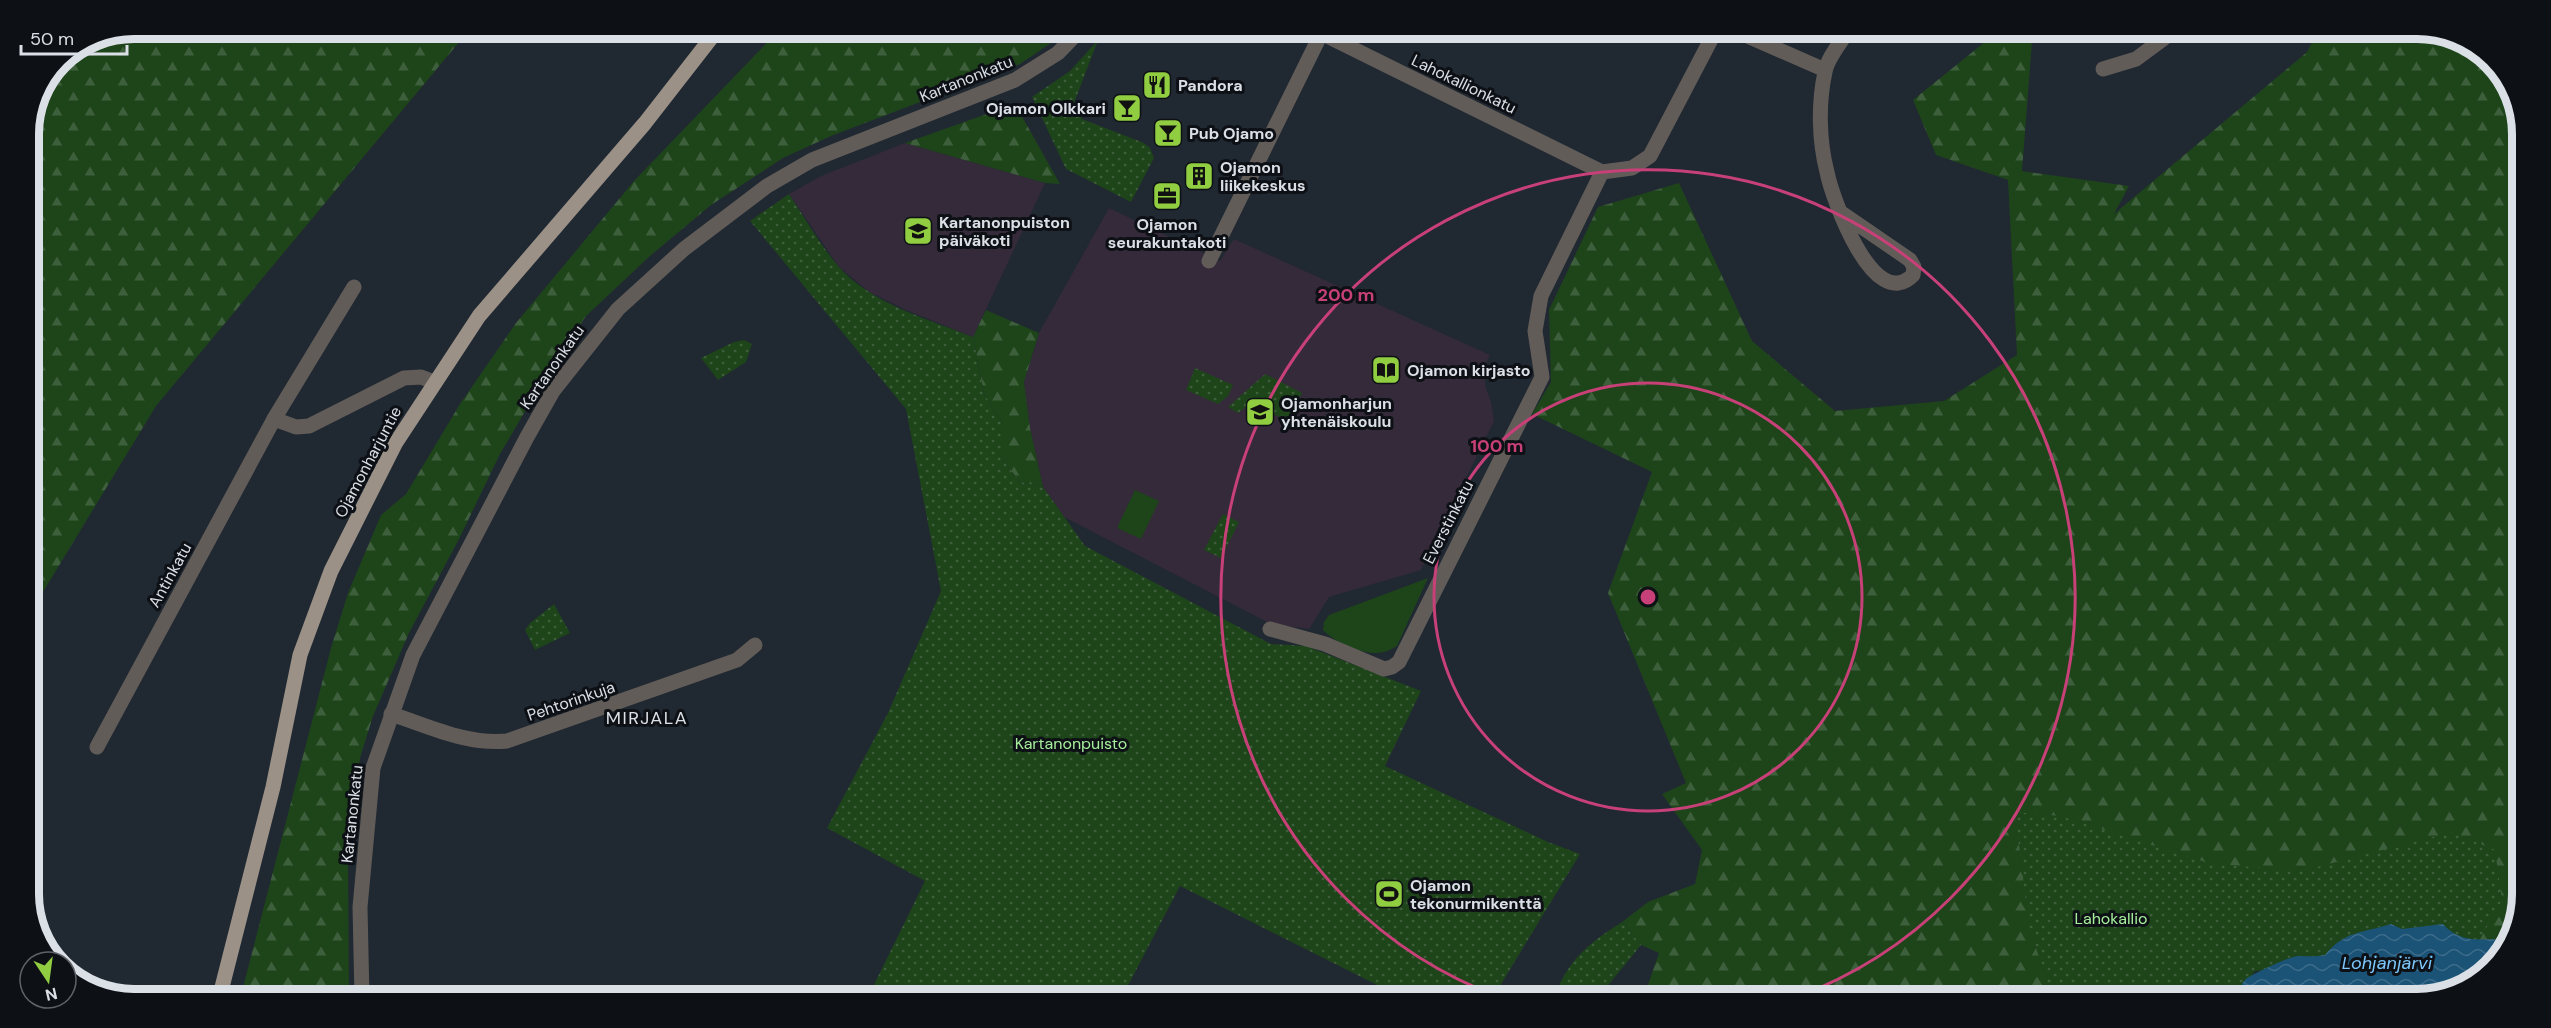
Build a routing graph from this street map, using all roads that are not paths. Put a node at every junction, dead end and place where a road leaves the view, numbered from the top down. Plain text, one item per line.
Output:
1 (710, 39) edge
2 (1071, 39) edge
3 (1312, 39) edge
4 (1332, 39) edge
5 (1711, 39) edge
6 (1755, 39) edge
7 (1843, 39) edge
8 (2163, 39) edge
9 (2103, 69) dead end
10 (1825, 70) junction
11 (1602, 172) junction
12 (1840, 212) junction
13 (1209, 261) dead end
14 (354, 287) dead end
15 (434, 382) junction
16 (274, 419) junction
17 (1270, 629) dead end
18 (755, 645) dead end
19 (391, 714) junction
20 (97, 747) dead end
21 (222, 989) edge
22 (363, 989) edge

1 - 15 main road, Ojamonharjuntie
2 - 19 street, Kartanonkatu
3 - 13 street
4 - 11 street, Lahokallionkatu
5 - 11 street
6 - 10 street
7 - 10 street
8 - 9 street
10 - 12 street
11 - 17 street, Everstinkatu
12 - 12 street
14 - 16 street, Antinkatu
15 - 16 street
15 - 21 main road, Ojamonharjuntie
16 - 20 street, Antinkatu
18 - 19 street, Pehtorinkuja
19 - 22 street, Kartanonkatu

